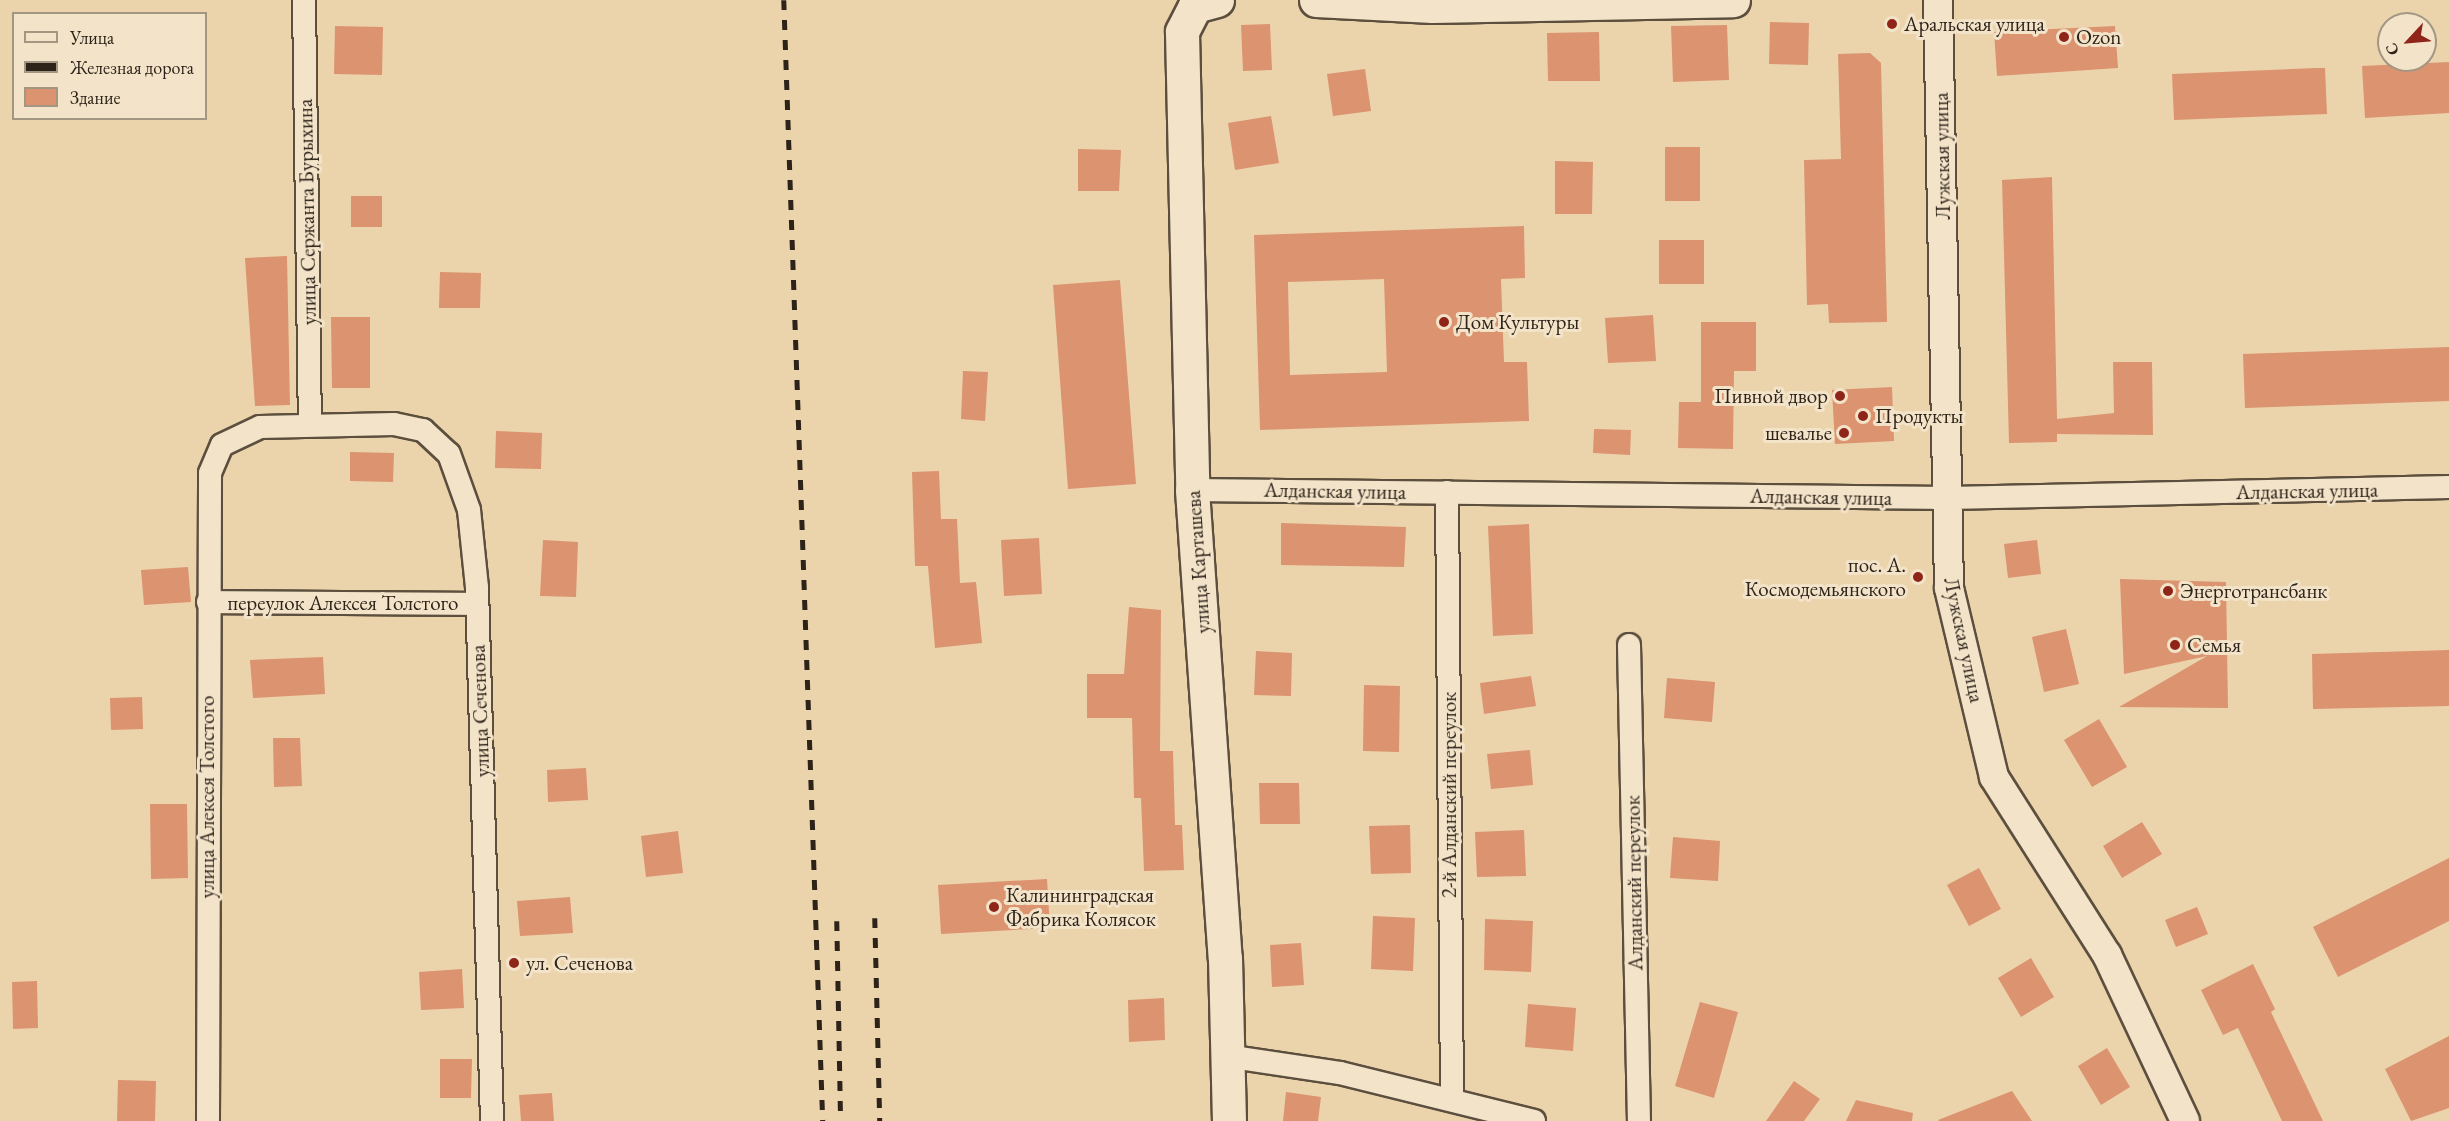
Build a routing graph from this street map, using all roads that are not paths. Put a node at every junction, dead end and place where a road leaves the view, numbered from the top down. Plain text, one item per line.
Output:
1 (304, 0) edge
2 (1316, 0) edge
3 (1733, 0) edge
4 (1938, 0) edge
5 (1202, 2) edge
6 (1433, 3) edge
7 (310, 425) junction
8 (2449, 487) edge
9 (1192, 490) junction
10 (1447, 492) junction
11 (1949, 498) junction
12 (208, 603) junction
13 (477, 604) junction
14 (1629, 645) dead end
15 (1226, 1056) junction
16 (1452, 1099) junction
17 (208, 1121) edge
18 (492, 1121) edge
19 (1229, 1121) edge
20 (1534, 1121) edge
21 (1639, 1121) edge
22 (2185, 1121) edge

1 - 7 street, улица Сержанта Бурыхина
2 - 6 main road
3 - 6 main road
4 - 11 street, Лужская улица
5 - 9 main road, улица Карташева
7 - 12 street, улица Алексея Толстого
7 - 13 street, улица Сеченова
8 - 11 street, Алданская улица
9 - 10 street, Алданская улица
9 - 15 main road, улица Карташева
10 - 11 street, Алданская улица
10 - 16 street, 2-й Алданский переулок
11 - 22 street, Лужская улица
12 - 13 street, переулок Алексея Толстого
12 - 17 street, улица Алексея Толстого
13 - 18 street, улица Сеченова
14 - 21 street, Алданский переулок
15 - 16 street
15 - 19 main road, улица Карташева
16 - 20 street

